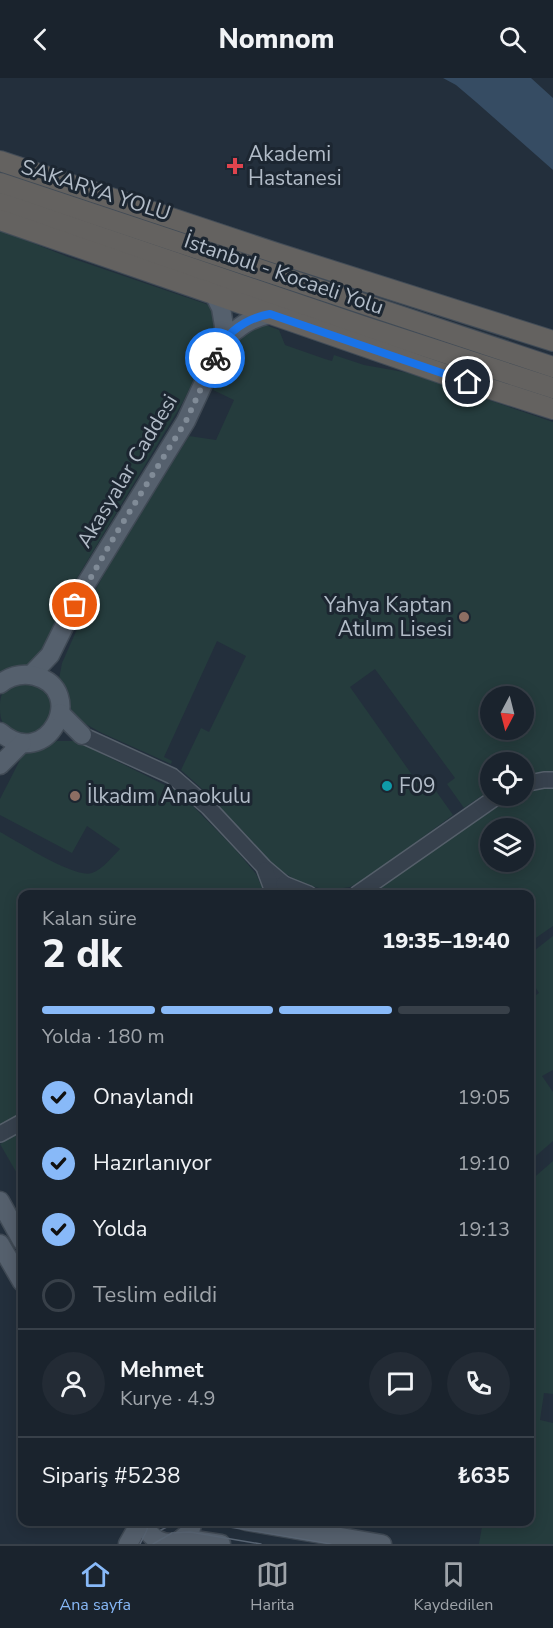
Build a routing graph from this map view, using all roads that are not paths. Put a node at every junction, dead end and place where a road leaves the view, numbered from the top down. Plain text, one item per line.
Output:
1 (0, 161) edge
2 (0, 183) edge
3 (0, 203) edge
4 (0, 220) edge
5 (214, 294) junction
6 (270, 314) junction
7 (365, 327) junction
8 (553, 340) edge
9 (223, 341) junction
10 (553, 366) edge
11 (553, 388) edge
12 (553, 408) edge
13 (50, 656) junction
14 (31, 675) junction
15 (50, 683) junction
16 (0, 684) edge
17 (60, 713) junction
18 (53, 731) junction
19 (0, 733) edge
20 (82, 735) junction
21 (22, 743) junction
22 (0, 764) edge
23 (553, 780) edge
24 (534, 782) edge
25 (483, 806) edge
26 (279, 890) edge
27 (363, 890) edge
28 (18, 1124) edge
29 (0, 1134) edge
30 (0, 1201) edge
31 (18, 1234) edge
32 (0, 1244) edge
33 (18, 1275) edge
34 (140, 1526) edge
35 (145, 1526) edge
36 (192, 1526) edge
37 (276, 1526) edge
38 (173, 1543) edge
39 (128, 1544) edge
40 (221, 1544) edge
41 (382, 1544) edge

1 - 8 highway
2 - 10 highway, SAKARYA YOLU
3 - 7 highway, İstanbul - Kocaeli Yolu
4 - 5 highway
5 - 6 highway
5 - 9 main road
6 - 9 main road
6 - 12 highway
7 - 11 highway, İstanbul - Kocaeli Yolu
7 - 12 highway
9 - 13 main road, Akasyalar Caddesi
13 - 14 main road
13 - 15 main road
14 - 15 main road
14 - 16 main road
15 - 17 main road
17 - 18 main road
17 - 20 main road
18 - 20 main road
18 - 21 main road
19 - 21 main road
19 - 22 main road
20 - 26 street
21 - 22 main road
23 - 24 street
25 - 27 street
28 - 29 street
30 - 31 main road
32 - 33 main road
34 - 39 main road
35 - 38 main road
36 - 38 main road
37 - 41 main road
38 - 40 main road

